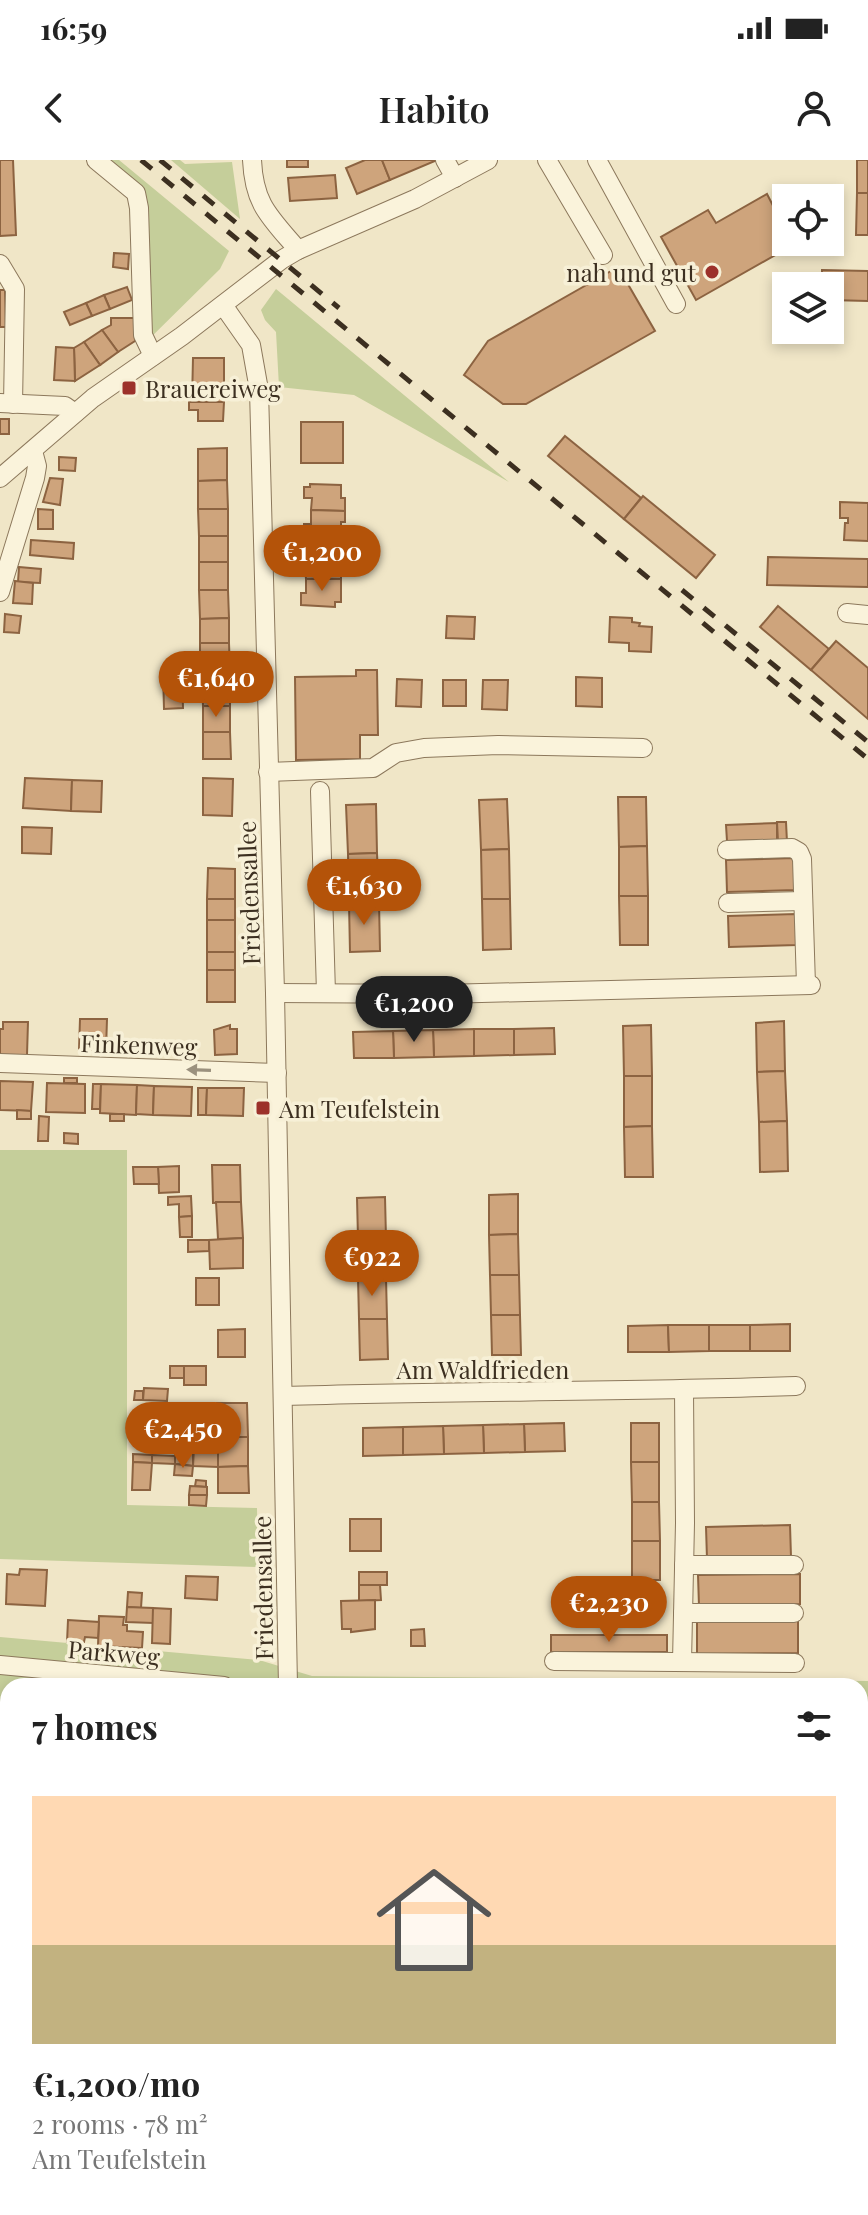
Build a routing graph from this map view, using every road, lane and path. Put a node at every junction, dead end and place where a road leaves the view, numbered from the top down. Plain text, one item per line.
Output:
1 (96, 160) edge
2 (252, 160) edge
3 (445, 160) edge
4 (488, 160) edge
5 (547, 160) edge
6 (597, 160) edge
7 (455, 178) junction
8 (298, 250) junction
9 (603, 255) dead end
10 (0, 264) edge
11 (676, 304) dead end
12 (223, 305) junction
13 (153, 356) junction
14 (7, 404) edge
15 (75, 413) junction
16 (33, 451) junction
17 (0, 478) edge
18 (0, 592) edge
19 (847, 613) dead end
20 (868, 615) edge
21 (643, 748) dead end
22 (268, 772) junction
23 (320, 791) dead end
24 (727, 850) dead end
25 (803, 901) junction
26 (728, 903) dead end
27 (275, 993) junction
28 (326, 993) junction
29 (0, 1063) edge
30 (277, 1073) junction
31 (796, 1386) dead end
32 (684, 1390) junction
33 (283, 1396) junction
34 (684, 1565) junction
35 (794, 1565) dead end
36 (683, 1613) junction
37 (794, 1613) dead end
38 (554, 1661) dead end
39 (682, 1662) junction
40 (795, 1663) dead end
41 (0, 1665) edge
42 (139, 1678) edge
43 (288, 1678) edge

1 - 13 street
2 - 8 street
3 - 7 street
4 - 7 street
5 - 9 street
6 - 11 street
7 - 8 street
8 - 12 street
10 - 14 street
12 - 13 street
12 - 22 street, Friedensallee
13 - 15 street
14 - 15 street
15 - 16 street
16 - 17 street
16 - 18 street
19 - 20 street
21 - 22 street
22 - 27 street, Friedensallee
23 - 28 street
24 - 25 street
25 - 26 street
25 - 28 street
27 - 28 street
27 - 30 street, Friedensallee
30 -> 29 street, Finkenweg
30 - 33 street, Friedensallee
31 - 32 street, Am Waldfrieden
32 - 33 street, Am Waldfrieden
32 - 34 street
33 - 43 street, Friedensallee
34 - 35 street
34 - 36 street
36 - 37 street
36 - 39 street
38 - 39 street
39 - 40 street
41 - 42 street, Parkweg

